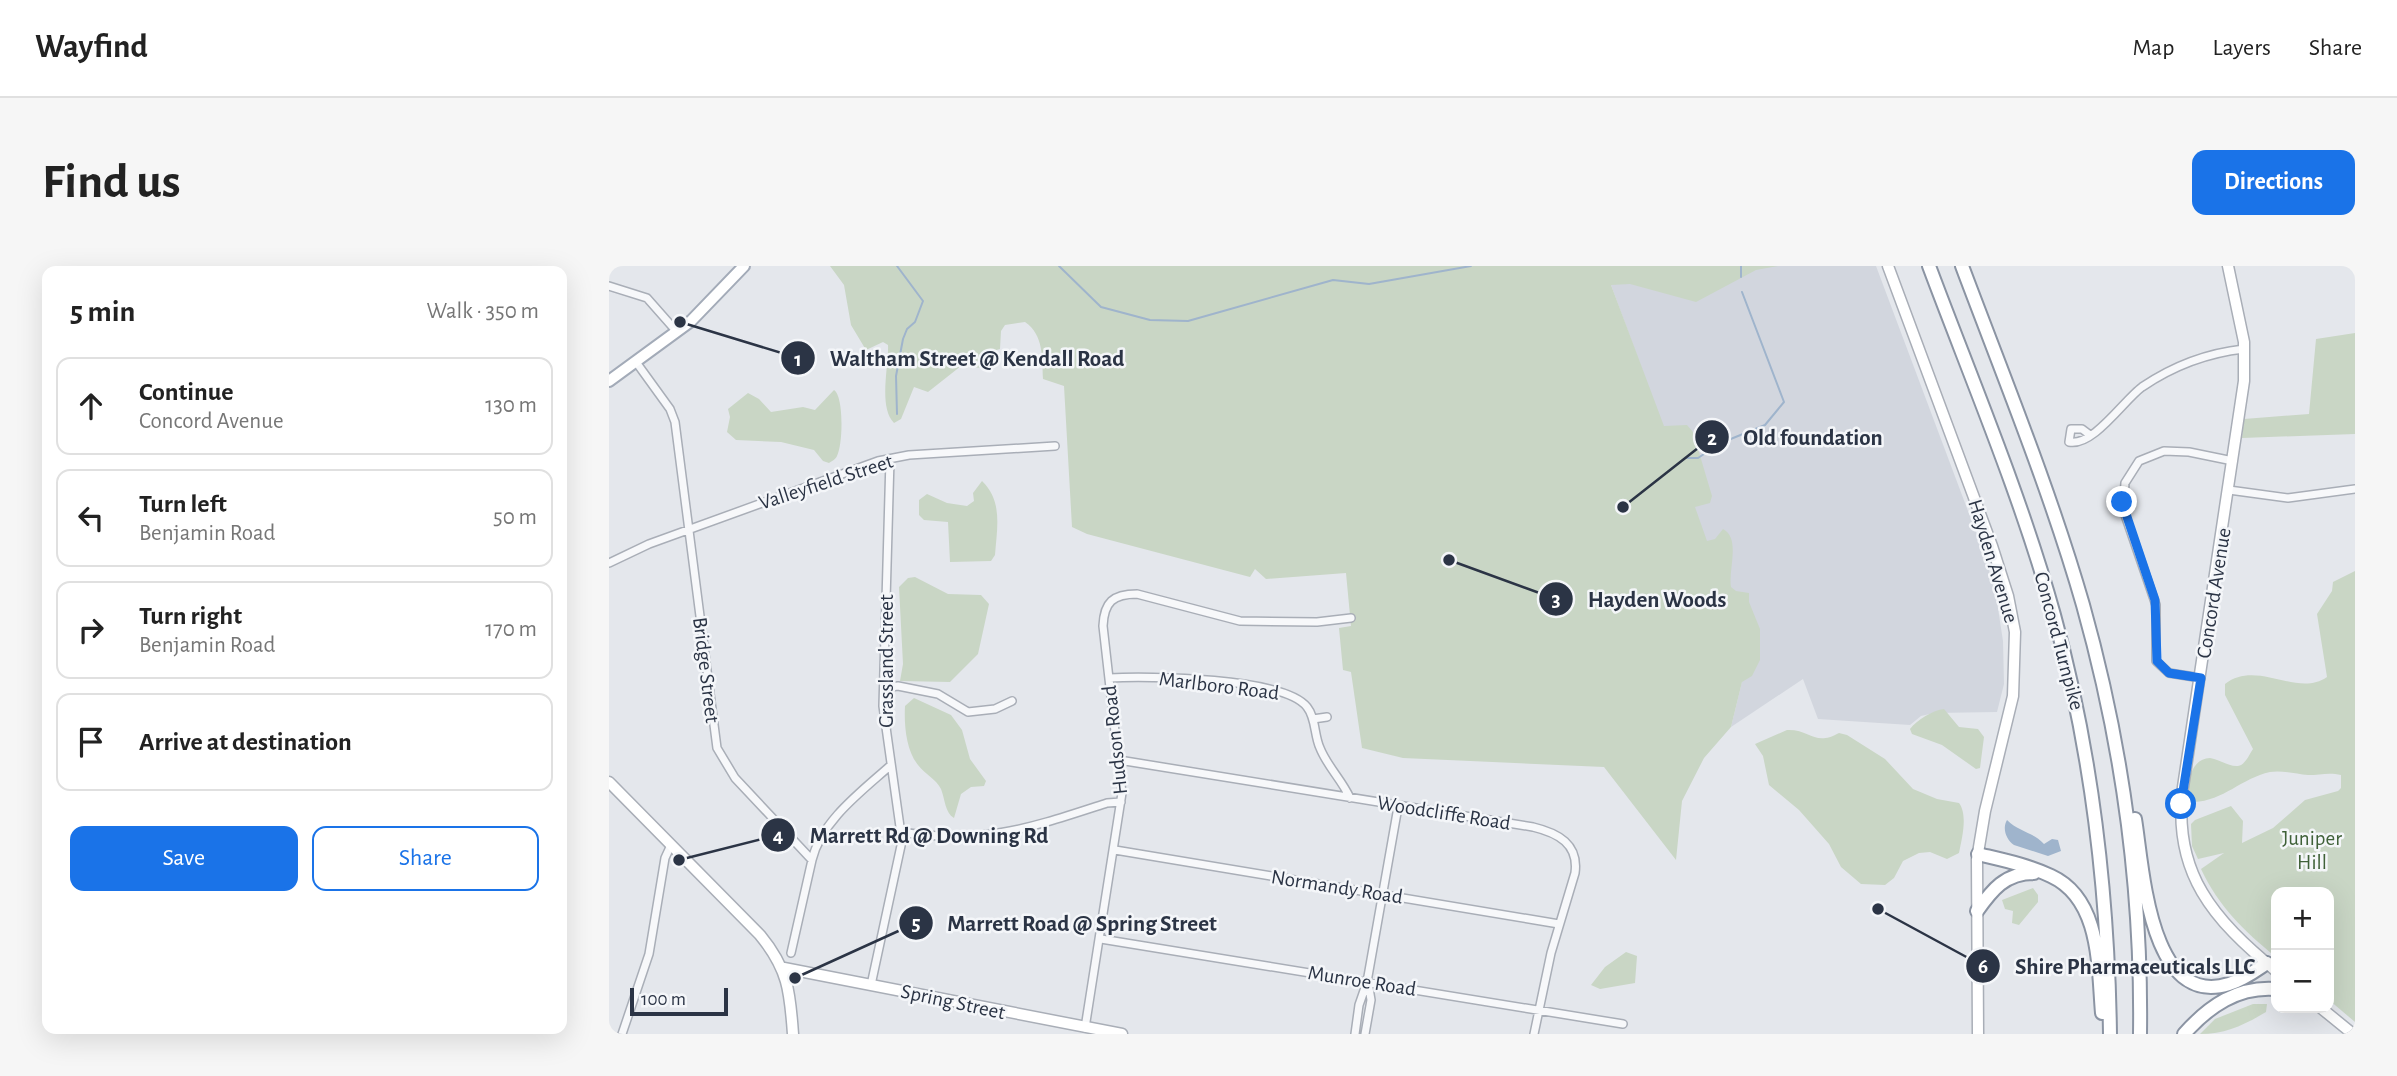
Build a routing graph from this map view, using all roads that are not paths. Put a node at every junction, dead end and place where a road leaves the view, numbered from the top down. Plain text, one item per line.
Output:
1 (744, 266) edge
2 (1888, 266) edge
3 (1929, 266) edge
4 (1962, 266) edge
5 (2228, 266) edge
6 (609, 286) edge
7 (677, 332) junction
8 (2244, 349) junction
9 (636, 362) junction
10 (609, 381) edge
11 (2090, 435) dead end
12 (1055, 446) dead end
13 (890, 459) junction
14 (2233, 461) junction
15 (2355, 489) edge
16 (2229, 490) junction
17 (688, 531) junction
18 (609, 563) edge
19 (1351, 618) dead end
20 (1109, 678) junction
21 (2201, 678) junction
22 (884, 688) junction
23 (1013, 701) dead end
24 (1327, 717) dead end
25 (1313, 719) junction
26 (1119, 760) junction
27 (891, 765) junction
28 (2120, 772) junction
29 (609, 782) edge
30 (1350, 798) junction
31 (1121, 802) junction
32 (1398, 807) junction
33 (901, 832) junction
34 (671, 845) junction
35 (1115, 850) junction
36 (1978, 854) junction
37 (812, 860) junction
38 (2041, 873) junction
39 (1383, 894) junction
40 (1977, 911) junction
41 (1559, 923) junction
42 (1101, 939) junction
43 (791, 953) dead end
44 (2271, 967) edge
45 (784, 968) junction
46 (1367, 982) junction
47 (871, 985) junction
48 (2271, 989) edge
49 (1538, 1010) junction
50 (2327, 1013) edge
51 (1623, 1024) dead end
52 (1085, 1028) junction
53 (622, 1034) edge
54 (793, 1034) edge
55 (1122, 1034) edge
56 (1355, 1034) edge
57 (1365, 1034) edge
58 (1534, 1034) edge
59 (1978, 1034) edge
60 (2108, 1034) edge
61 (2140, 1034) edge
62 (2184, 1034) edge
63 (2353, 1034) edge

1 - 7 main road
2 - 36 main road, Hayden Avenue
3 - 60 highway, Concord Turnpike
4 - 28 highway, Concord Turnpike
5 - 8 main road, Concord Avenue
6 - 7 street
7 - 9 main road
8 - 11 street
8 - 14 main road, Concord Avenue
9 - 10 main road
9 - 17 street, Bridge Street
12 - 13 street, Valleyfield Street
13 - 17 street, Valleyfield Street
13 - 22 street, Grassland Street
14 - 16 main road, Concord Avenue
14 - 21 street
15 - 16 street
16 - 21 main road, Concord Avenue
17 - 18 street, Valleyfield Street
17 - 37 street, Bridge Street
19 - 20 street, Hudson Road
20 - 25 street, Marlboro Road
20 - 26 street, Hudson Road
21 - 44 main road, Concord Avenue
22 - 23 street
22 - 27 street, Grassland Street
24 - 25 street
25 - 30 street, Marlboro Road
26 - 30 street, Woodcliffe Road
26 - 31 street, Hudson Road
27 - 33 street, Grassland Street
27 - 37 street
28 - 44 highway
28 - 61 highway, Concord Turnpike
29 - 34 main road
30 - 32 street, Woodcliffe Road
31 - 33 street
31 - 35 street, Hudson Road
32 - 39 street
32 - 41 street, Woodcliffe Road
33 - 47 street, Grassland Street
34 - 45 main road
34 - 53 street
35 - 39 street, Normandy Road
35 - 42 street, Hudson Road
36 - 38 highway
36 - 40 main road, Hayden Avenue
37 - 43 street
38 - 40 highway
38 - 60 highway
39 - 41 street, Normandy Road
39 - 46 street
40 - 59 main road, Hayden Avenue
41 - 49 street, Woodcliffe Road
42 - 46 street, Munroe Road
42 - 52 street, Hudson Road
45 - 47 main road, Spring Street
45 - 54 main road
46 - 49 street, Munroe Road
46 - 56 street
46 - 57 street
47 - 52 main road, Spring Street
48 - 62 highway
49 - 51 street, Munroe Road
49 - 58 street, Woodcliffe Road
50 - 63 main road
52 - 55 main road, Spring Street

